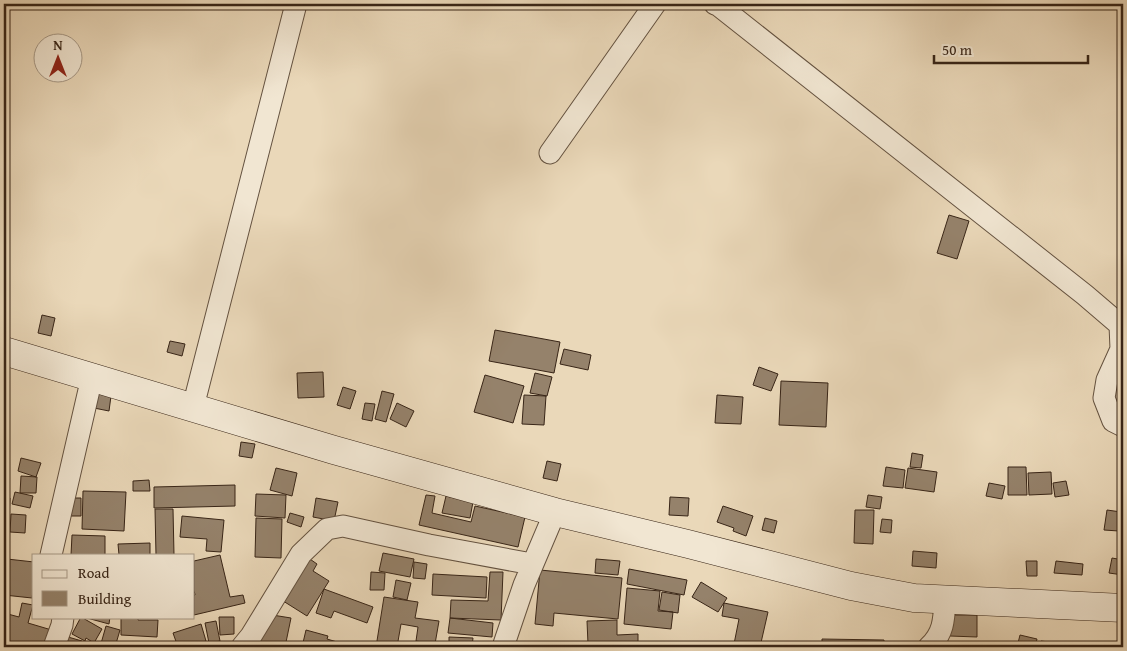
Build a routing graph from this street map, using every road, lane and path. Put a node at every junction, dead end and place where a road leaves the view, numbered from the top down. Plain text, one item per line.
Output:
1 (296, 4) edge
2 (655, 4) edge
3 (715, 4) edge
4 (550, 153) dead end
5 (4, 351) edge
6 (92, 377) junction
7 (193, 407) junction
8 (1123, 426) edge
9 (554, 512) junction
10 (51, 554) edge
11 (532, 564) junction
12 (944, 599) junction
13 (1123, 608) edge
14 (63, 618) edge
15 (939, 645) edge
16 (54, 647) edge
17 (242, 647) edge
18 (503, 647) edge

1 - 7 street
2 - 4 street
3 - 8 street
5 - 6 main road
6 - 7 main road
6 - 10 street
7 - 9 main road
9 - 11 street
9 - 12 main road
11 - 17 street
11 - 18 street
12 - 13 main road
12 - 15 street
14 - 16 street

